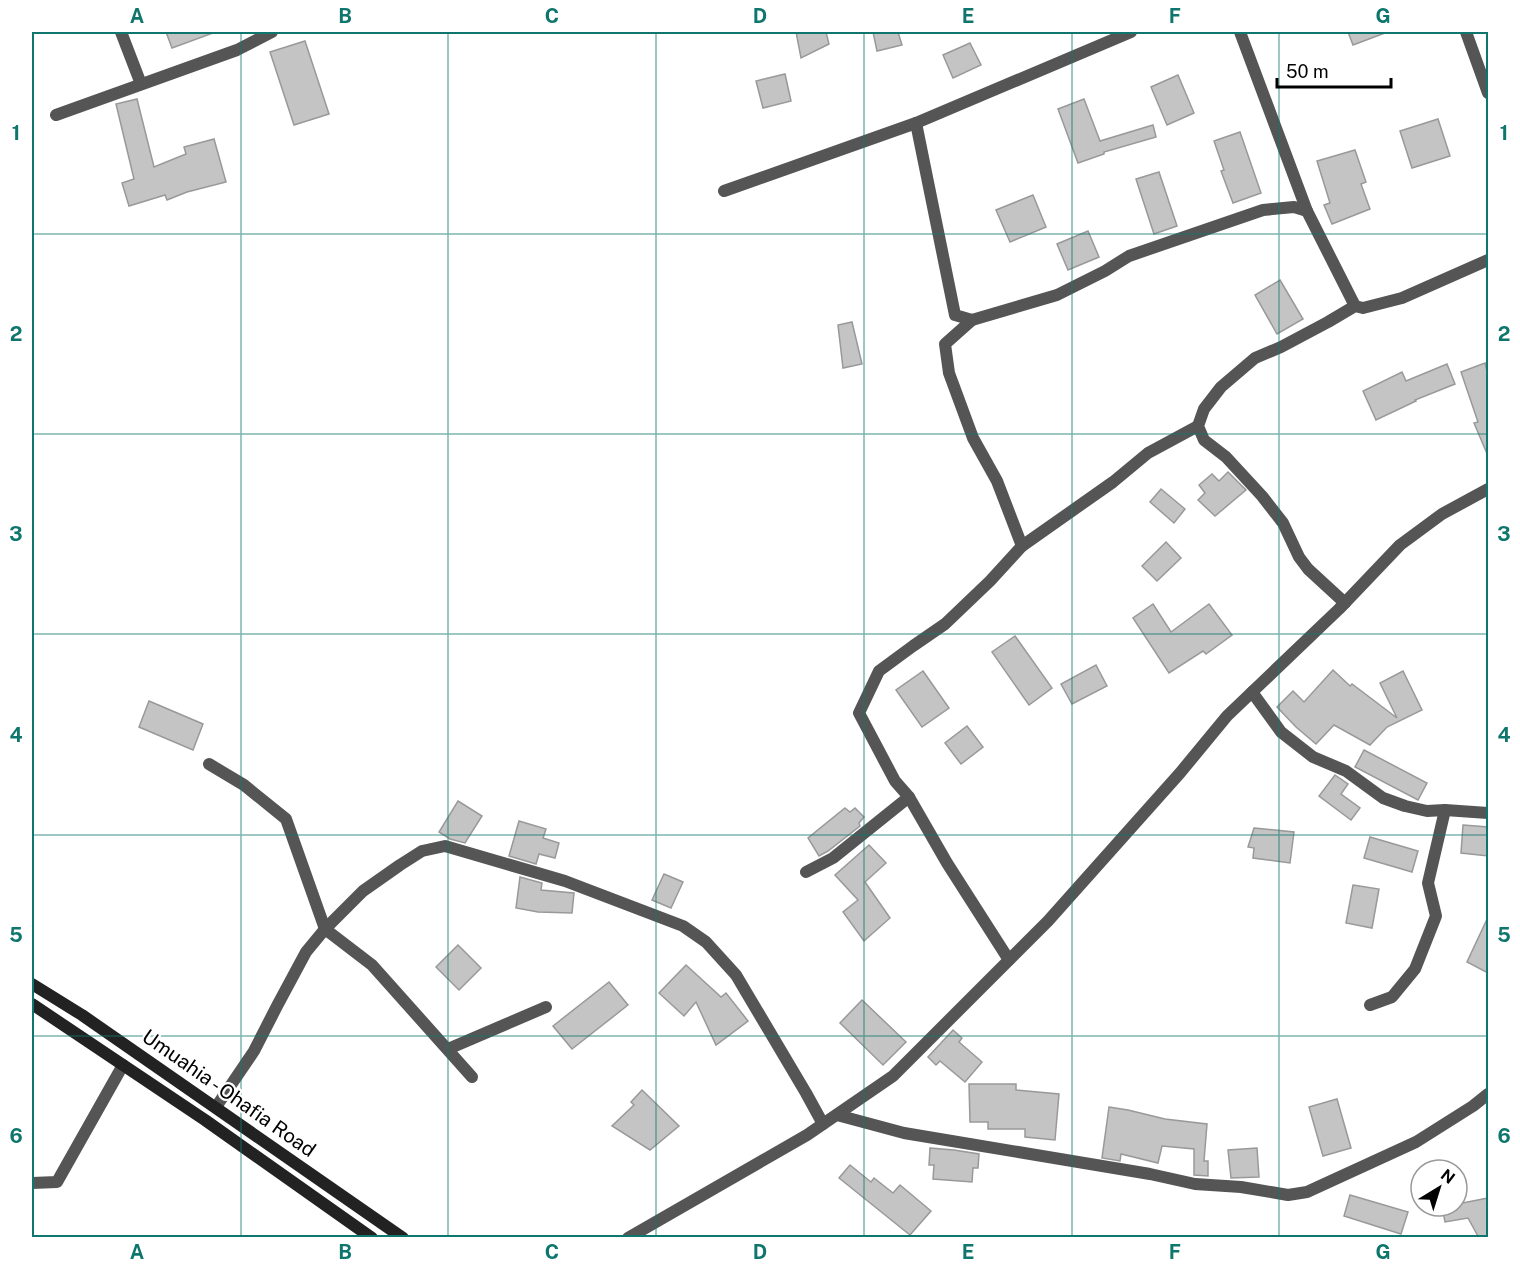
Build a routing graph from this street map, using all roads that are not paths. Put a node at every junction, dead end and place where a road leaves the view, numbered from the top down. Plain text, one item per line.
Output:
1 (121, 32) edge
2 (272, 32) edge
3 (1131, 32) edge
4 (1240, 32) edge
5 (1466, 32) edge
6 (141, 84) junction
7 (1488, 93) edge
8 (56, 115) dead end
9 (916, 123) junction
10 (724, 191) dead end
11 (1307, 211) junction
12 (1488, 260) edge
13 (1355, 306) junction
14 (972, 320) junction
15 (1198, 426) junction
16 (1488, 489) edge
17 (1022, 546) junction
18 (1345, 603) junction
19 (1252, 692) junction
20 (209, 764) dead end
21 (909, 797) junction
22 (1445, 810) junction
23 (1488, 813) edge
24 (806, 872) dead end
25 (325, 929) junction
26 (1009, 960) junction
27 (32, 984) edge
28 (32, 1004) edge
29 (1370, 1005) dead end
30 (546, 1007) dead end
31 (448, 1049) junction
32 (123, 1065) junction
33 (472, 1077) dead end
34 (1488, 1094) edge
35 (216, 1107) junction
36 (837, 1116) junction
37 (823, 1124) junction
38 (32, 1183) edge
39 (372, 1238) edge
40 (403, 1238) edge
41 (628, 1238) edge

1 - 6 street
2 - 6 street
3 - 9 street
4 - 11 street
5 - 7 street
6 - 8 street
9 - 10 street
9 - 14 street
11 - 13 street
11 - 14 street
12 - 13 street
13 - 15 street
14 - 17 street
15 - 17 street
15 - 18 street
16 - 18 street
17 - 21 street
18 - 19 street
19 - 22 street
19 - 26 street
20 - 25 street
21 - 24 street
21 - 26 street
22 - 23 street
22 - 29 street
25 - 31 street
25 - 35 street
25 - 37 street
26 - 36 street
27 - 35 main road, Umuahia - Ohafia Road
28 - 32 main road, Umuahia - Ohafia Road
30 - 31 street
31 - 33 street
32 - 38 street
32 - 39 main road, Umuahia - Ohafia Road
34 - 36 street
35 - 40 main road, Umuahia - Ohafia Road
36 - 37 street
37 - 41 street

